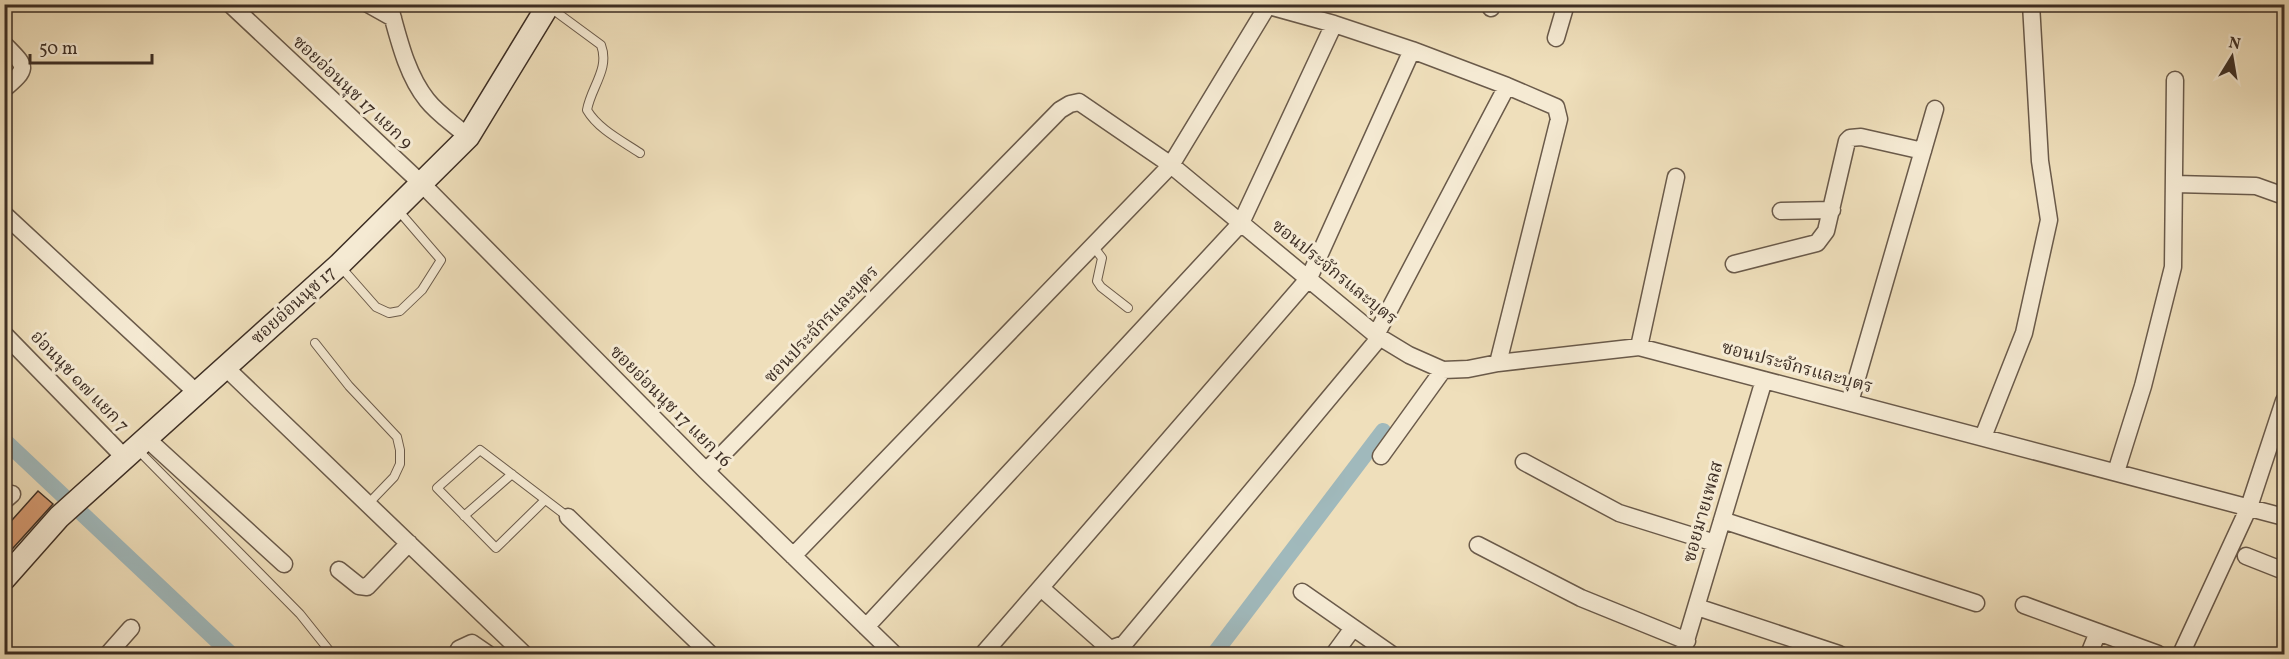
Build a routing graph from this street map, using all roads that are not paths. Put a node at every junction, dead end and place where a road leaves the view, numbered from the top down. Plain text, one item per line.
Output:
1 (230, 4) edge
2 (368, 4) edge
3 (1566, 4) edge
4 (2031, 4) edge
5 (548, 5) edge
6 (392, 11) edge
7 (1334, 24) junction
8 (1556, 38) dead end
9 (4, 44) edge
10 (1412, 50) junction
11 (2175, 80) dead end
12 (1507, 86) junction
13 (4, 90) edge
14 (1935, 109) dead end
15 (468, 137) junction
16 (1923, 151) junction
17 (640, 153) dead end
18 (1171, 165) junction
19 (1676, 177) dead end
20 (422, 184) junction
21 (2175, 184) junction
22 (2284, 196) edge
23 (396, 208) junction
24 (1832, 210) junction
25 (1781, 211) dead end
26 (4, 214) edge
27 (1241, 223) junction
28 (1093, 246) junction
29 (339, 264) junction
30 (1734, 264) dead end
31 (1309, 278) junction
32 (1128, 308) dead end
33 (4, 334) edge
34 (1378, 336) junction
35 (315, 343) dead end
36 (1639, 347) junction
37 (1498, 363) junction
38 (226, 368) junction
39 (1443, 370) junction
40 (1764, 380) junction
41 (196, 393) junction
42 (2284, 401) edge
43 (1850, 402) junction
44 (1983, 437) junction
45 (136, 448) junction
46 (1381, 456) dead end
47 (1524, 462) dead end
48 (706, 471) junction
49 (2116, 472) junction
50 (512, 474) junction
51 (545, 500) junction
52 (368, 504) junction
53 (2249, 507) junction
54 (464, 516) junction
55 (568, 517) joint
56 (2284, 517) edge
57 (1722, 520) junction
58 (409, 543) junction
59 (1715, 543) junction
60 (1478, 545) dead end
61 (793, 556) junction
62 (2246, 556) dead end
63 (285, 564) dead end
64 (339, 570) dead end
65 (2284, 571) edge
66 (4, 579) edge
67 (1041, 588) junction
68 (1302, 592) dead end
69 (1976, 603) dead end
70 (2024, 605) dead end
71 (1697, 607) junction
72 (866, 627) junction
73 (130, 628) dead end
74 (1353, 628) junction
75 (2098, 632) junction
76 (1684, 648) edge
77 (884, 651) edge
78 (108, 654) edge
79 (332, 654) edge
80 (457, 654) edge
81 (488, 654) edge
82 (524, 654) edge
83 (710, 654) edge
84 (983, 654) edge
85 (1334, 654) edge
86 (1391, 654) edge
87 (1839, 654) edge
88 (2089, 654) edge
89 (2158, 654) edge
90 (2181, 654) edge

1 - 20 street, ซอยอ่อนนุช 17 แยก 9
2 - 6 street
3 - 8 street
4 - 44 street
5 - 15 street, ซอยอ่อนนุช 17
5 - 17 lane
6 - 15 street
7 - 10 street
7 - 18 street
7 - 27 street
9 - 13 street
10 - 12 street
10 - 31 street
11 - 21 street
12 - 34 street
12 - 37 street
14 - 16 street
15 - 20 street, ซอยอ่อนนุช 17
16 - 24 street
16 - 43 street
18 - 27 street, ซอนประจักรและบุตร
18 - 28 street
18 - 48 street, ซอนประจักรและบุตร
19 - 36 street
20 - 23 street, ซอยอ่อนนุช 17
20 - 48 street, ซอยอ่อนนุช 17 แยก 16
21 - 22 street
21 - 49 street
23 - 29 street, ซอยอ่อนนุช 17
23 - 29 lane
24 - 25 street
24 - 30 street
26 - 41 street
27 - 31 street, ซอนประจักรและบุตร
27 - 72 street
28 - 32 lane
28 - 61 street
29 - 38 street, ซอยอ่อนนุช 17
31 - 34 street, ซอนประจักรและบุตร
31 - 67 street
33 - 45 street, อ่อนนุช ๑๗ แยก 7
34 - 39 street, ซอนประจักรและบุตร
34 - 67 street
35 - 52 lane
36 - 37 street, ซอนประจักรและบุตร
36 - 40 street, ซอนประจักรและบุตร
37 - 39 street, ซอนประจักรและบุตร
38 - 41 street, ซอยอ่อนนุช 17
38 - 52 street
39 - 46 street
40 - 43 street, ซอนประจักรและบุตร
40 - 57 street, ซอยมายเพลส
41 - 45 street, ซอยอ่อนนุช 17
42 - 53 street
43 - 44 street, ซอนประจักรและบุตร
44 - 49 street, ซอนประจักรและบุตร
45 - 63 street, อ่อนนุช ๑๗ แยก 7
45 - 66 street, ซอยอ่อนนุช 17
45 - 79 lane
47 - 59 street
48 - 61 street, ซอยอ่อนนุช 17 แยก 16
49 - 53 street, ซอนประจักรและบุตร
50 - 51 lane
50 - 54 lane
50 - 54 lane
51 - 54 lane
51 - 55 lane
52 - 58 street
53 - 56 street, ซอนประจักรและบุตร
53 - 90 street
55 - 83 street
57 - 59 street, ซอยมายเพลส
57 - 69 street
58 - 64 street
58 - 82 street
59 - 71 street, ซอยมายเพลส
60 - 76 street
61 - 72 street, ซอยอ่อนนุช 17 แยก 16
62 - 65 street
67 - 84 street
68 - 74 street
70 - 75 street
71 - 76 street, ซอยมายเพลส
71 - 87 street
72 - 77 street, ซอยอ่อนนุช 17 แยก 16
73 - 78 street
74 - 85 street
74 - 86 street
75 - 88 street
75 - 89 street
80 - 81 street

